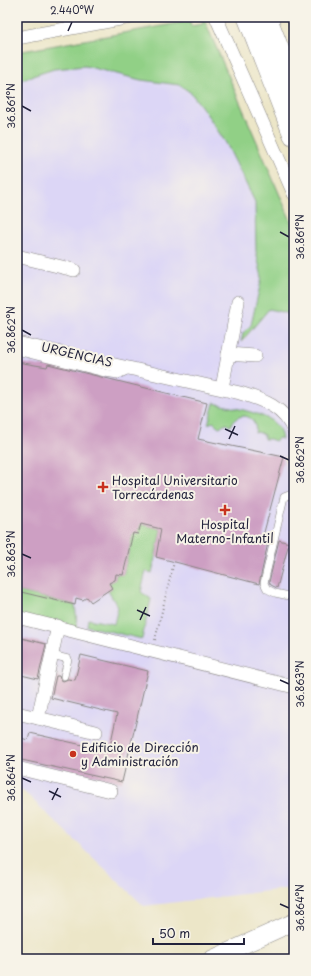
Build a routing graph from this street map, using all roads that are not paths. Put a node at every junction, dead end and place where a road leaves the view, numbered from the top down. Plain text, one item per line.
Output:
1 (131, 17) edge
2 (216, 17) edge
3 (248, 17) edge
4 (266, 17) edge
5 (293, 17) edge
6 (294, 20) edge
7 (17, 38) edge
8 (294, 89) edge
9 (294, 135) edge
10 (294, 194) edge
11 (17, 256) edge
12 (74, 270) dead end
13 (238, 302) dead end
14 (17, 343) edge
15 (17, 351) edge
16 (228, 354) junction
17 (255, 356) dead end
18 (131, 369) junction
19 (222, 388) junction
20 (294, 432) edge
21 (294, 493) edge
22 (294, 597) edge
23 (17, 617) edge
24 (58, 626) junction
25 (52, 655) junction
26 (64, 676) dead end
27 (294, 687) edge
28 (17, 713) edge
29 (38, 718) junction
30 (96, 732) dead end
31 (17, 768) edge
32 (111, 791) dead end
33 (294, 922) edge
34 (212, 959) edge

1 - 7 street
2 - 10 street
3 - 9 main road
4 - 8 main road
5 - 6 street
11 - 12 street
13 - 16 street
14 - 18 street
15 - 18 lane, URGENCIAS
16 - 17 street
16 - 19 street
18 - 19 street
19 - 20 street
21 - 22 lane
23 - 24 street
24 - 25 street
24 - 27 street
25 - 26 lane
25 - 29 street
28 - 29 street
29 - 30 street
31 - 32 street
33 - 34 street

